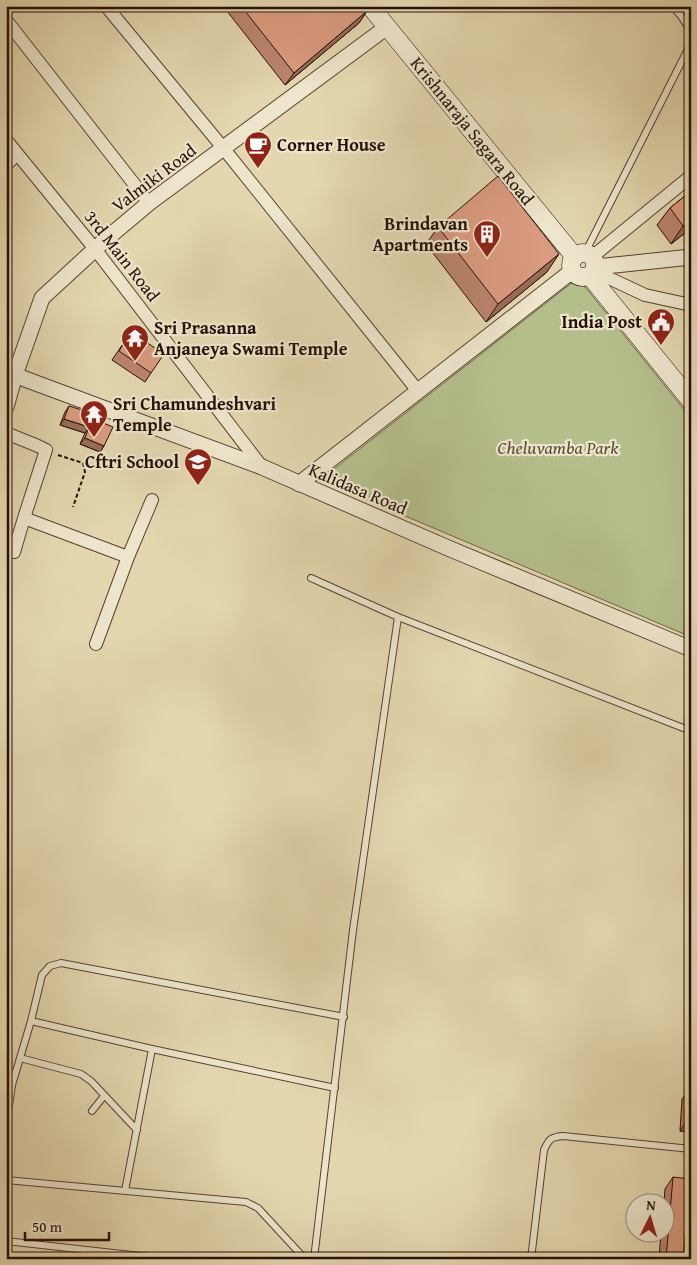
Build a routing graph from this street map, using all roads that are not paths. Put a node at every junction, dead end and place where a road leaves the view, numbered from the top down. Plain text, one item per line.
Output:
1 (106, 6) edge
2 (370, 6) edge
3 (672, 6) edge
4 (6, 20) edge
5 (387, 27) junction
6 (6, 140) edge
7 (224, 149) junction
8 (18, 154) junction
9 (6, 165) edge
10 (691, 176) edge
11 (149, 203) junction
12 (95, 249) junction
13 (691, 257) edge
14 (586, 264) junction
15 (691, 305) edge
16 (11, 373) edge
17 (418, 391) junction
18 (691, 402) edge
19 (6, 407) edge
20 (6, 433) edge
21 (262, 467) junction
22 (299, 484) junction
23 (152, 500) dead end
24 (24, 518) junction
25 (6, 552) edge
26 (128, 557) junction
27 (311, 578) dead end
28 (398, 617) junction
29 (96, 644) dead end
30 (691, 649) edge
31 (691, 731) edge
32 (344, 1017) junction
33 (31, 1021) junction
34 (152, 1049) junction
35 (20, 1058) junction
36 (9, 1084) edge
37 (335, 1088) junction
38 (104, 1096) junction
39 (92, 1111) dead end
40 (6, 1127) edge
41 (137, 1130) junction
42 (691, 1149) edge
43 (6, 1180) edge
44 (125, 1191) junction
45 (6, 1241) edge
46 (85, 1250) junction
47 (83, 1259) edge
48 (166, 1259) edge
49 (305, 1259) edge
50 (314, 1259) edge
51 (531, 1259) edge

1 - 7 street
2 - 5 main road, Krishnaraja Sagara Road
3 - 14 lane
4 - 11 street
5 - 7 street, Valmiki Road
5 - 14 main road, Krishnaraja Sagara Road
6 - 8 street, 3rd Main Road
7 - 11 street, Valmiki Road
7 - 17 street
8 - 9 street
8 - 12 street, 3rd Main Road
10 - 14 street
11 - 12 street, Valmiki Road
12 - 16 street, Valmiki Road
12 - 21 street, 3rd Main Road
13 - 14 street
14 - 15 street
14 - 17 street
14 - 18 main road, Krishnaraja Sagara Road
16 - 19 street, Valmiki Road
16 - 21 street, Kalidasa Road
17 - 22 street
20 - 24 street
21 - 22 street, Kalidasa Road
22 - 30 street, Kalidasa Road
23 - 26 street
24 - 25 street
24 - 26 street
26 - 29 street
27 - 28 lane
28 - 31 lane
28 - 32 lane
32 - 33 lane
32 - 37 lane
33 - 34 lane
33 - 35 lane
34 - 37 lane
34 - 41 lane
35 - 36 lane
35 - 38 lane
36 - 40 lane
37 - 50 lane
38 - 39 lane
38 - 41 lane
41 - 44 lane
42 - 51 lane
43 - 44 lane
44 - 49 lane
45 - 46 lane
46 - 47 lane
46 - 48 lane

